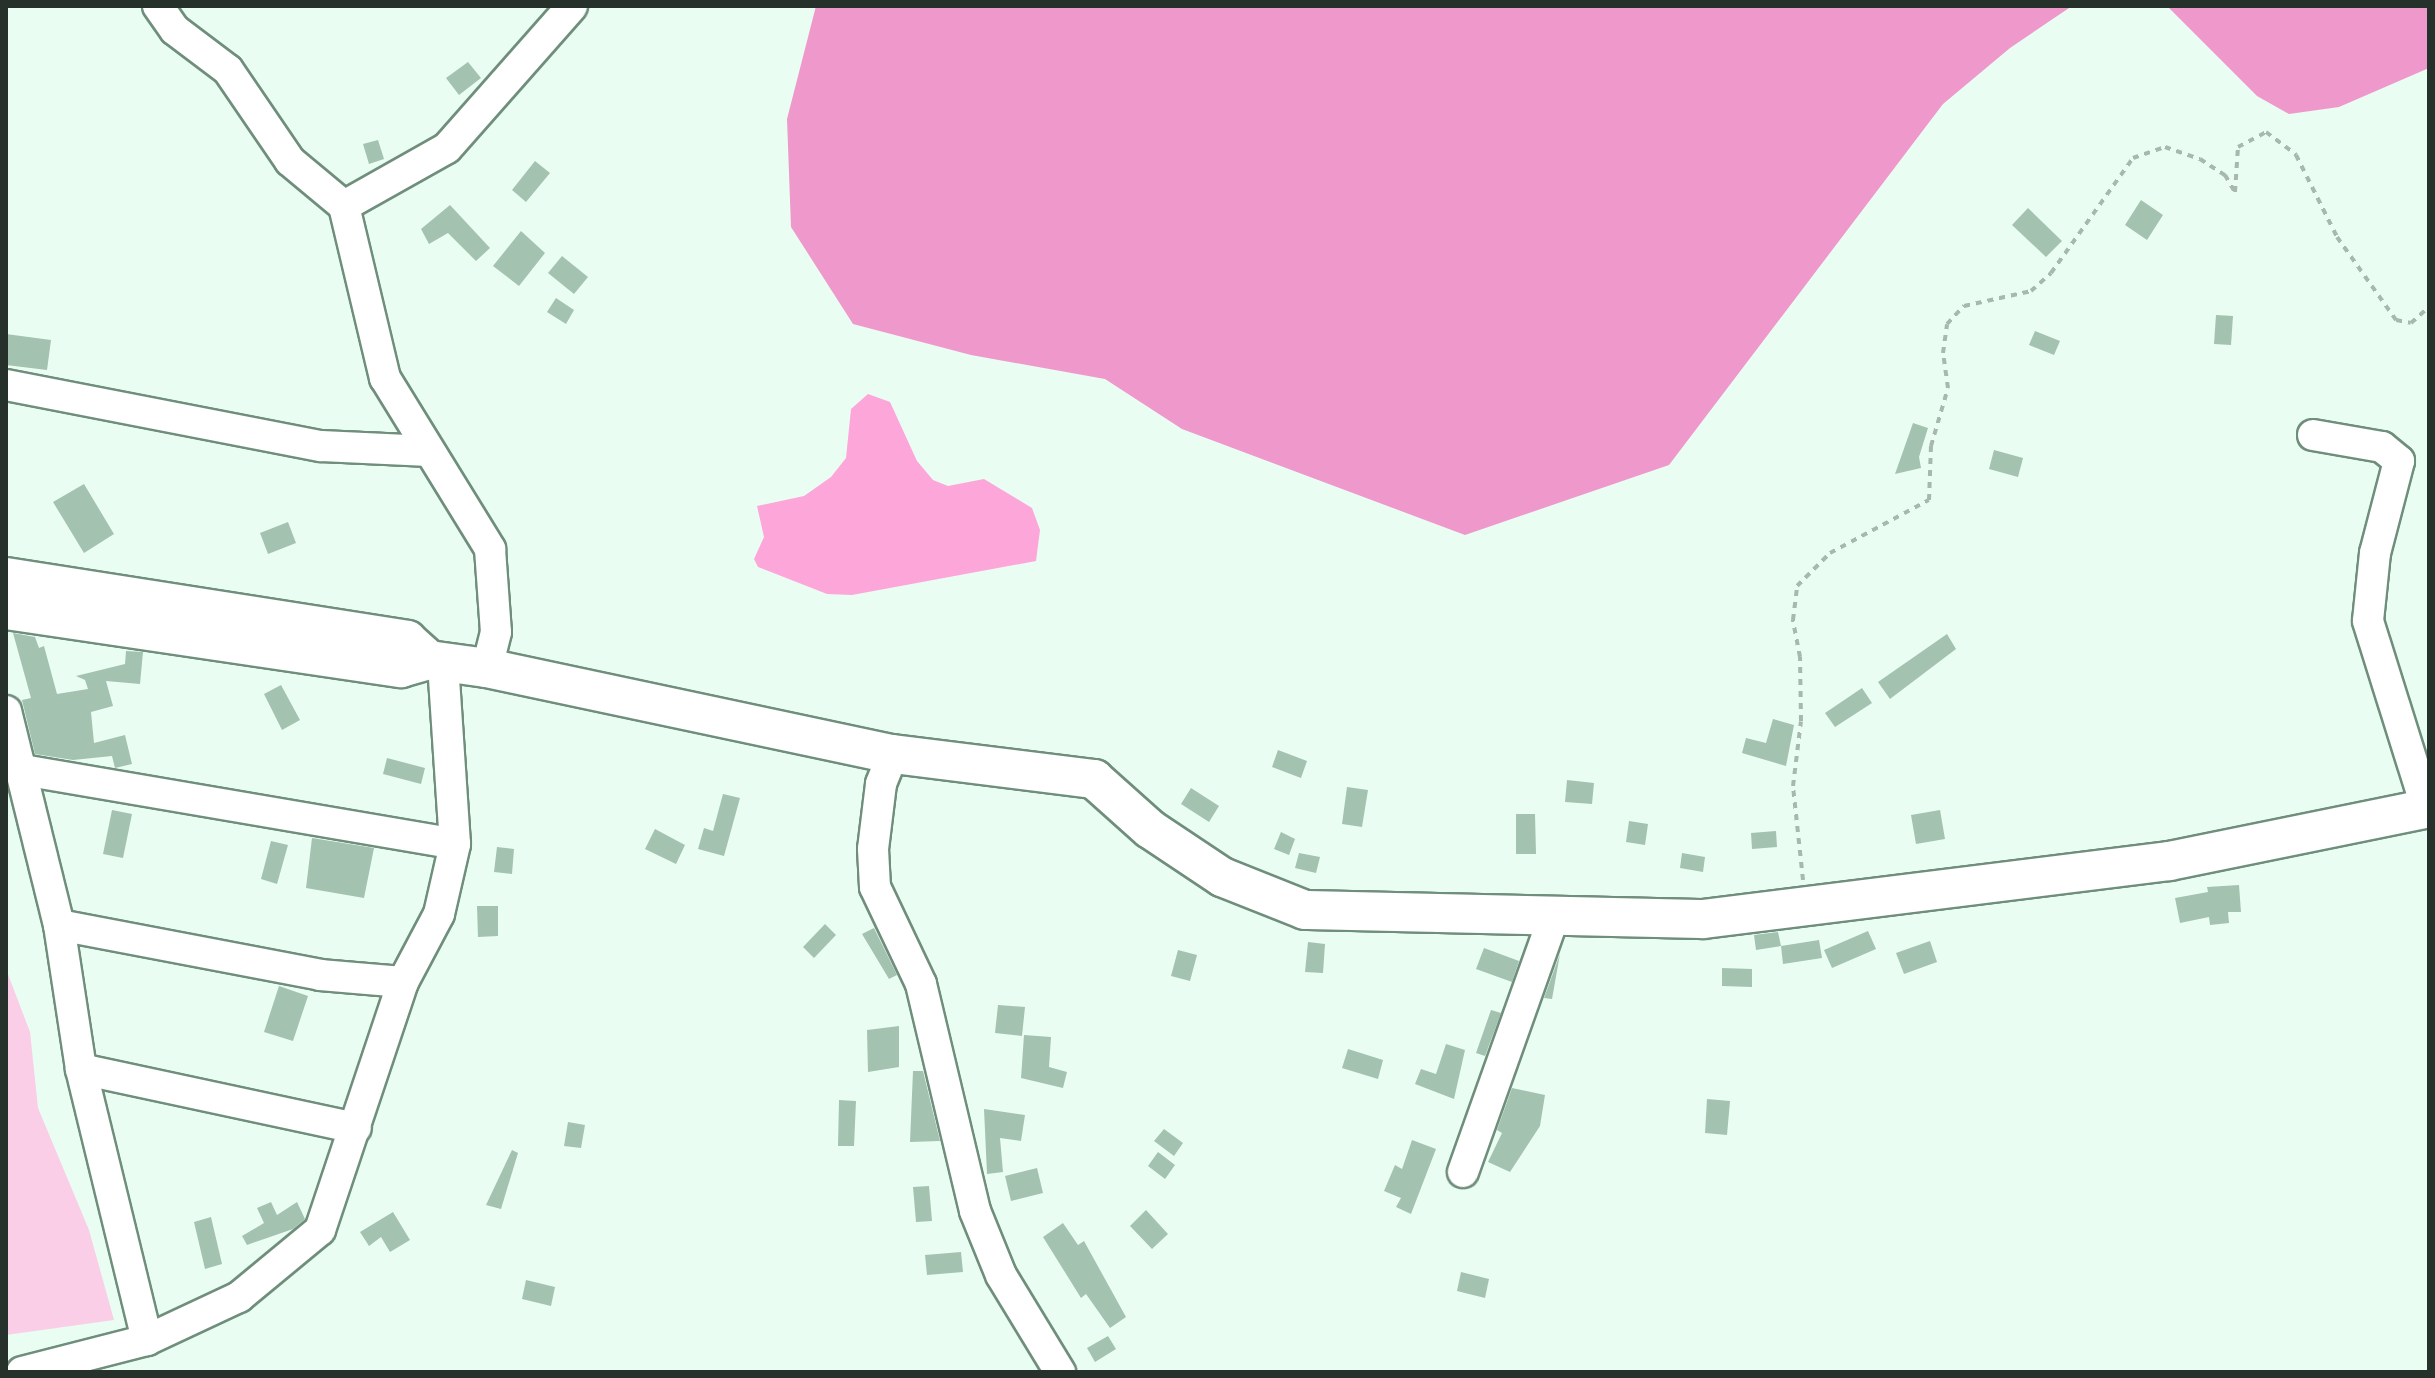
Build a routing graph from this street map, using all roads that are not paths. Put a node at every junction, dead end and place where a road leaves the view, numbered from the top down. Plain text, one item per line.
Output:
1 (158, 6) edge
2 (572, 6) edge
3 (344, 206) junction
4 (6, 385) edge
5 (2313, 435) dead end
6 (429, 451) junction
7 (6, 577) edge
8 (6, 610) edge
9 (436, 661) junction
10 (487, 668) junction
11 (6, 711) edge
12 (893, 754) junction
13 (17, 769) junction
14 (2428, 808) edge
15 (455, 844) junction
16 (1554, 917) junction
17 (59, 925) junction
18 (403, 982) junction
19 (81, 1069) junction
20 (356, 1128) junction
21 (1463, 1172) dead end
22 (147, 1340) junction
23 (22, 1372) edge
24 (1060, 1372) edge

1 - 3 street
2 - 3 street
3 - 6 street
4 - 6 street
5 - 14 street
6 - 10 street
7 - 9 main road
8 - 9 main road
9 - 10 main road
9 - 15 street
10 - 12 main road
11 - 13 street
12 - 16 main road
12 - 24 street
13 - 15 street
13 - 17 street
14 - 16 main road
15 - 18 street
16 - 21 street
17 - 18 street
17 - 19 street
18 - 20 street
19 - 20 street
19 - 22 street
20 - 22 street
22 - 23 street

